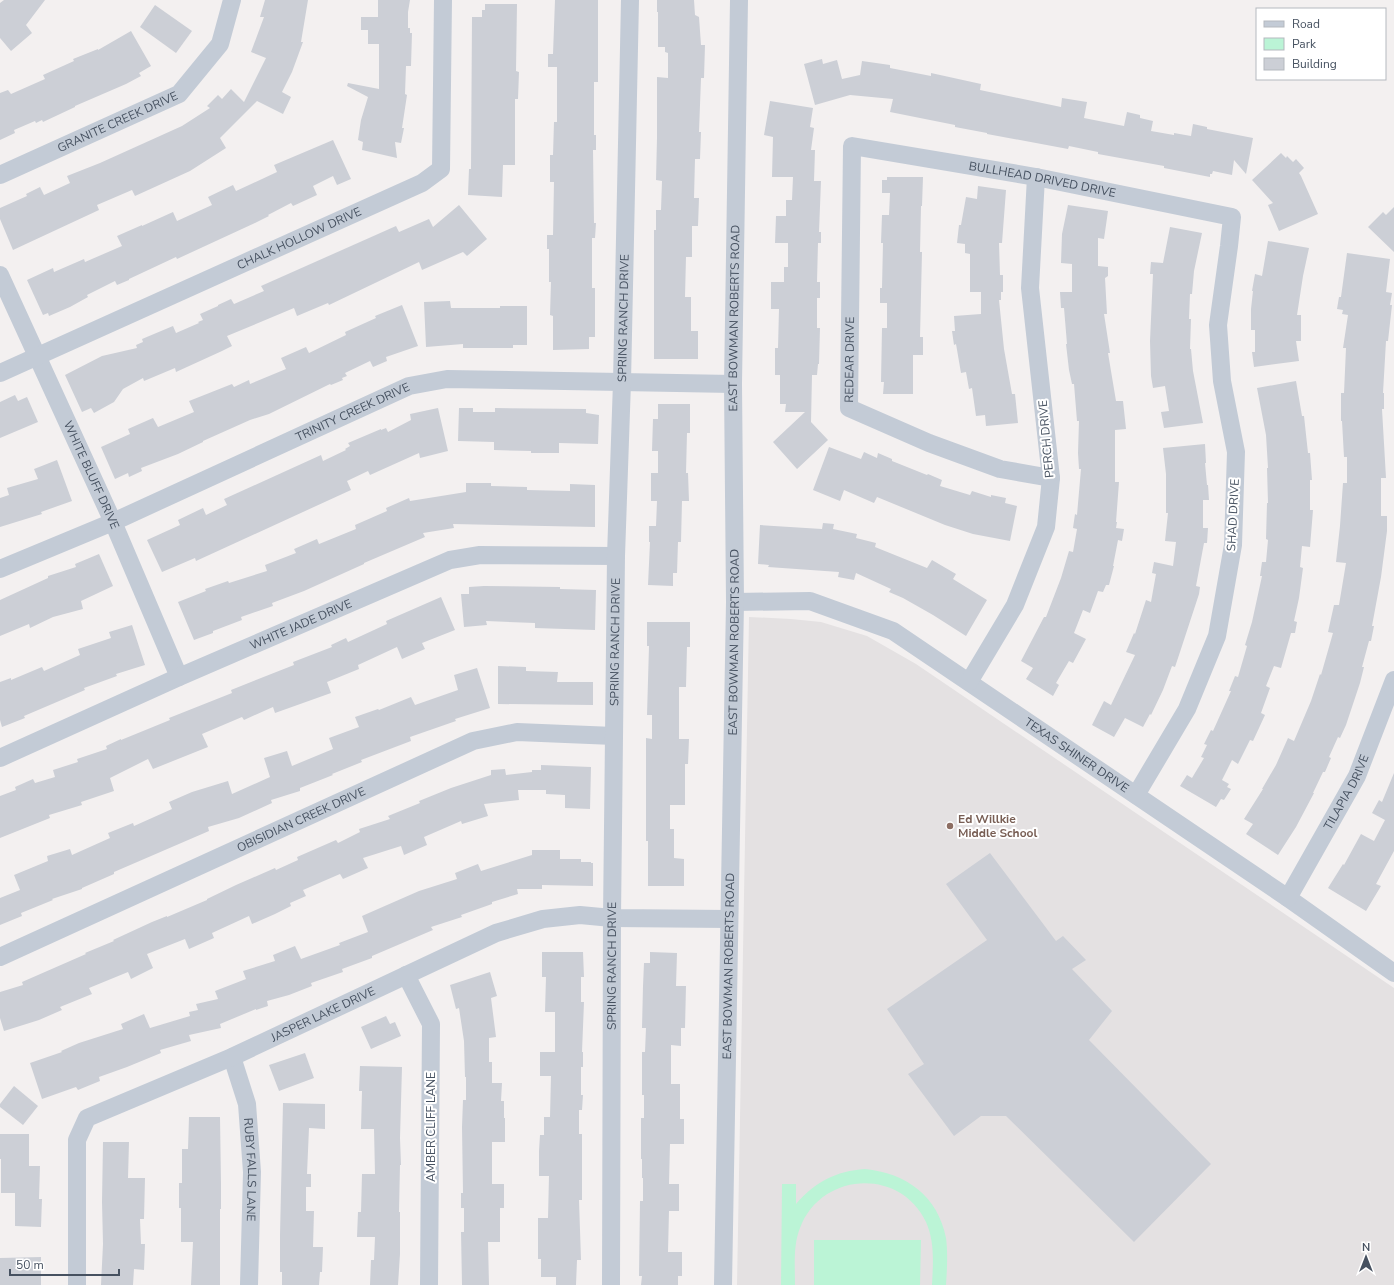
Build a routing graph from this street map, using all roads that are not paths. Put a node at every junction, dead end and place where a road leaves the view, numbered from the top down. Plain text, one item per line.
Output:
1 (232, 0) edge
2 (443, 0) edge
3 (630, 0) edge
4 (739, 0) edge
5 (852, 146) joint
6 (0, 175) edge
7 (1036, 178) junction
8 (1232, 217) joint
9 (0, 275) edge
10 (37, 357) junction
11 (0, 373) edge
12 (622, 382) junction
13 (733, 384) junction
14 (1051, 478) junction
15 (112, 522) junction
16 (616, 556) junction
17 (0, 569) edge
18 (735, 602) junction
19 (178, 677) junction
20 (1394, 680) edge
21 (969, 682) junction
22 (614, 736) junction
23 (0, 758) edge
24 (1136, 795) junction
25 (1288, 898) junction
26 (612, 918) junction
27 (730, 919) junction
28 (0, 957) edge
29 (1394, 973) edge
30 (406, 975) junction
31 (232, 1057) junction
32 (77, 1285) edge
33 (249, 1285) edge
34 (429, 1285) edge
35 (611, 1285) edge
36 (723, 1285) edge

1 - 6 street, GRANITE CREEK DRIVE
2 - 10 street, CHALK HOLLOW DRIVE
3 - 12 street, SPRING RANCH DRIVE
4 - 13 street, EAST BOWMAN ROBERTS ROAD
5 - 7 street, BULLHEAD DRIVED DRIVE
5 - 14 street, REDEAR DRIVE
7 - 8 street, BULLHEAD DRIVED DRIVE
7 - 14 street, PERCH DRIVE
8 - 24 street, SHAD DRIVE
9 - 10 street, WHITE BLUFF DRIVE
10 - 11 street, CHALK HOLLOW DRIVE
10 - 15 street, WHITE BLUFF DRIVE
12 - 13 street, TRINITY CREEK DRIVE
12 - 15 street, TRINITY CREEK DRIVE
12 - 16 street, SPRING RANCH DRIVE
13 - 18 street, EAST BOWMAN ROBERTS ROAD
14 - 21 street, PERCH DRIVE
15 - 17 street, TRINITY CREEK DRIVE
15 - 19 street, WHITE BLUFF DRIVE
16 - 19 street, WHITE JADE DRIVE
16 - 22 street, SPRING RANCH DRIVE
18 - 21 street, TEXAS SHINER DRIVE
18 - 27 street, EAST BOWMAN ROBERTS ROAD
19 - 23 street, WHITE JADE DRIVE
20 - 25 street, TILAPIA DRIVE
21 - 24 street, TEXAS SHINER DRIVE
22 - 26 street, SPRING RANCH DRIVE
22 - 28 street, OBISIDIAN CREEK DRIVE
24 - 25 street, TEXAS SHINER DRIVE
25 - 29 street, TEXAS SHINER DRIVE
26 - 27 street, JASPER LAKE DRIVE
26 - 30 street, JASPER LAKE DRIVE
26 - 35 street, SPRING RANCH DRIVE
27 - 36 street, EAST BOWMAN ROBERTS ROAD
30 - 31 street, JASPER LAKE DRIVE
30 - 34 street, AMBER CLIFF LANE
31 - 32 street, JASPER LAKE DRIVE
31 - 33 street, RUBY FALLS LANE

